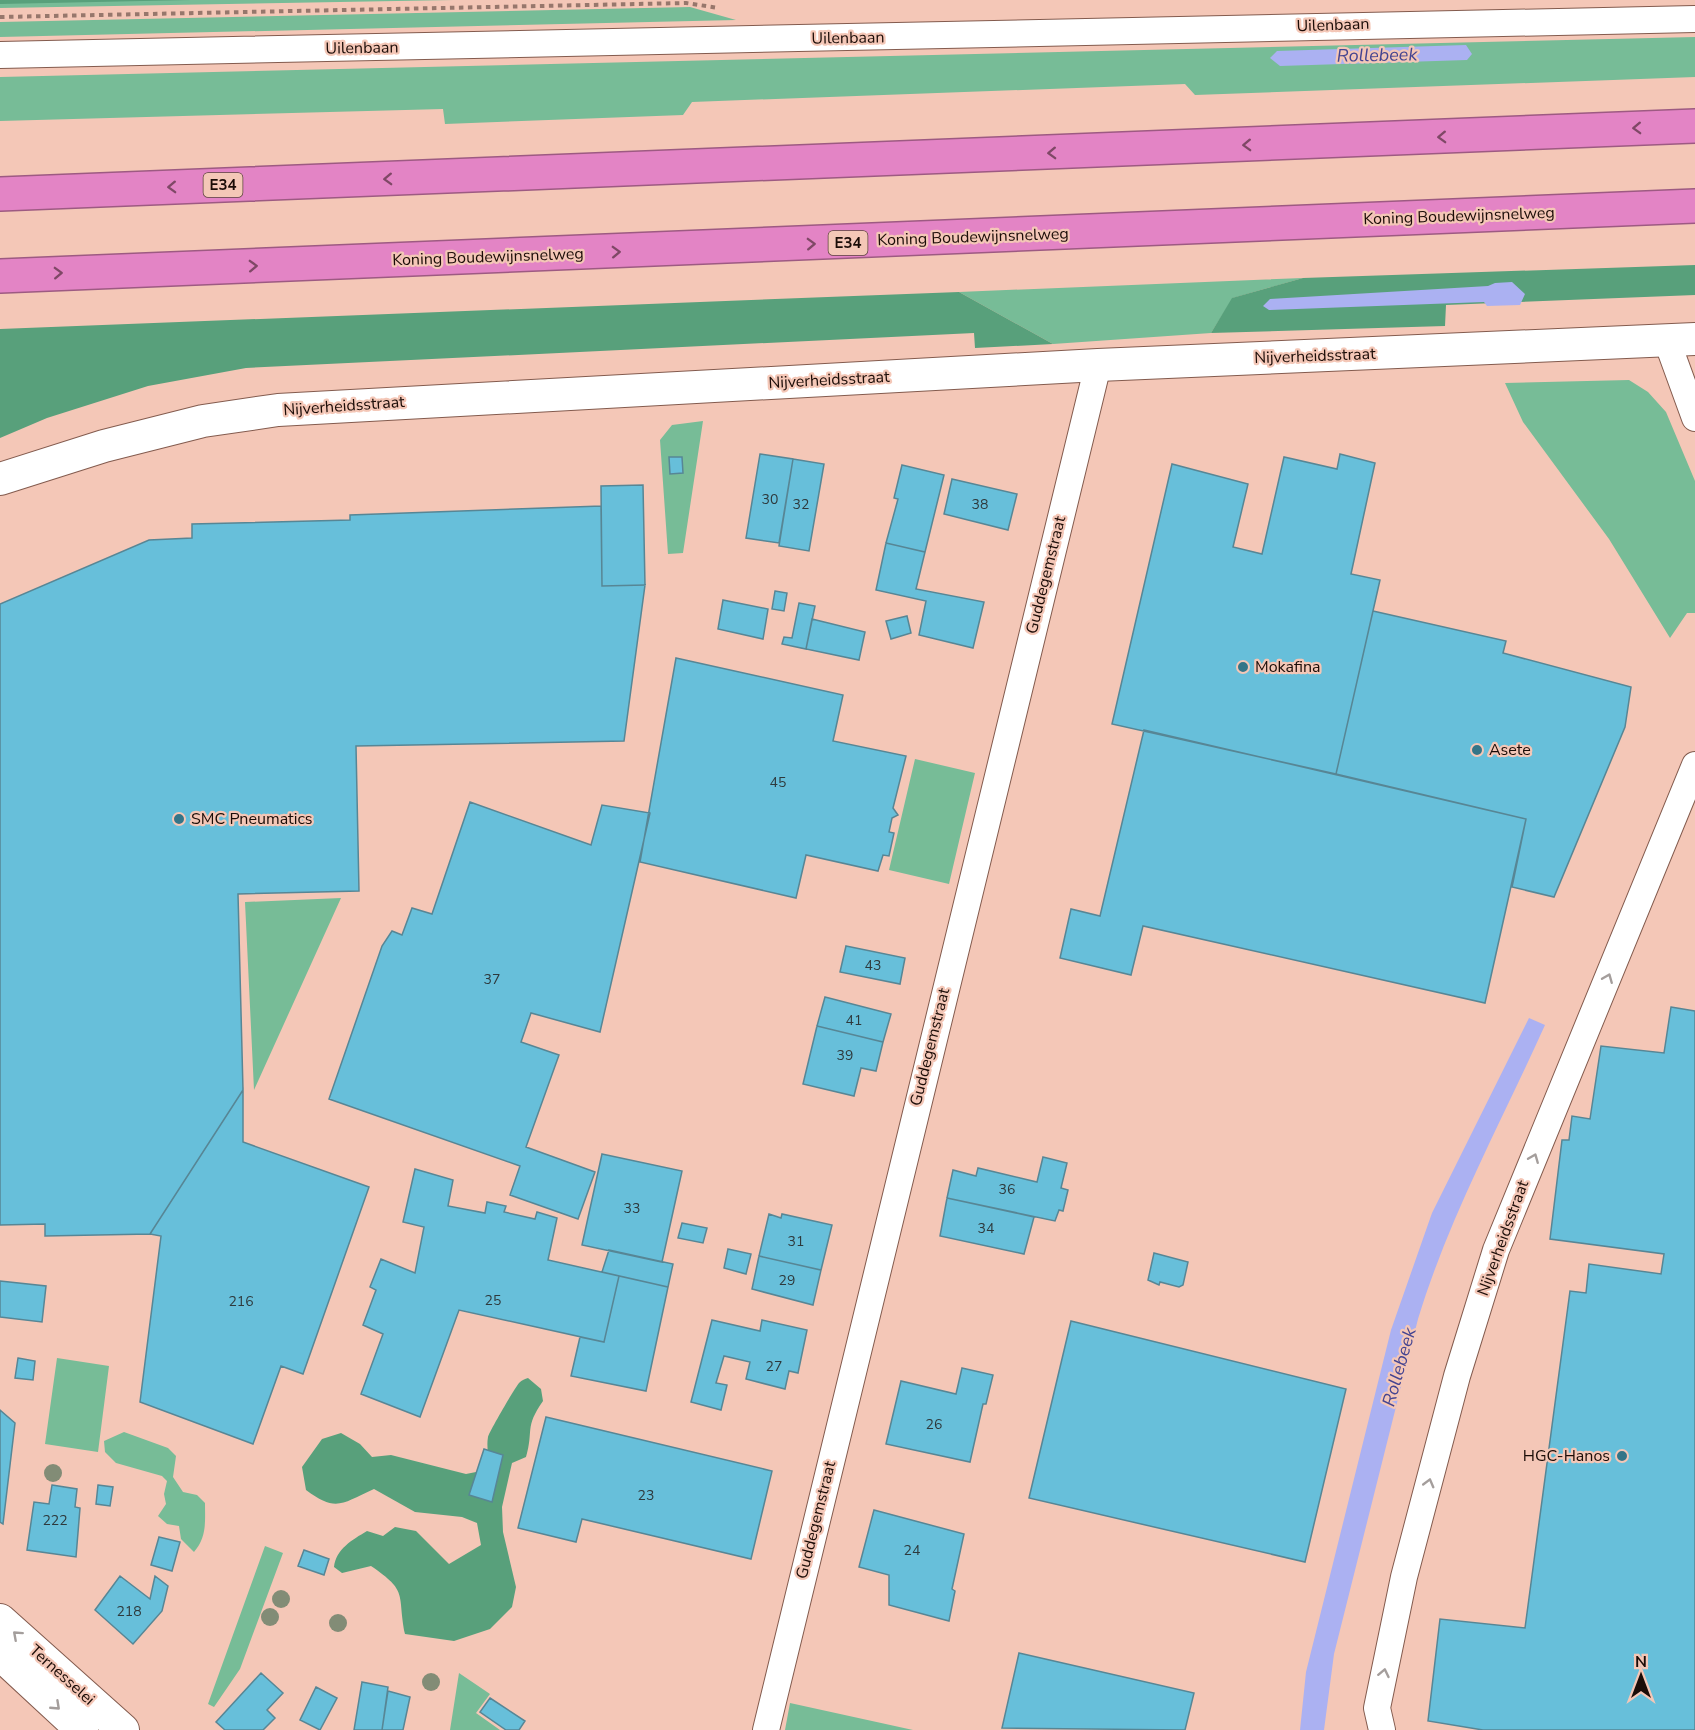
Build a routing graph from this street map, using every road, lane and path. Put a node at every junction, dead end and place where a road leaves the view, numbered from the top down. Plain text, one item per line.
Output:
1 (1695, 19) edge
2 (0, 55) edge
3 (1695, 126) edge
4 (0, 194) edge
5 (1695, 206) edge
6 (0, 276) edge
7 (1681, 340) edge
8 (1098, 365) junction
9 (1695, 418) edge
10 (0, 479) edge
11 (1695, 765) edge
12 (0, 1620) edge
13 (0, 1654) edge
14 (82, 1730) edge
15 (123, 1730) edge
16 (766, 1730) edge
17 (1382, 1730) edge

1 - 2 street, Uilenbaan
3 -> 4 highway, E34
6 -> 5 highway, Koning Boudewijnsnelweg / E34
7 - 8 street, Nijverheidsstraat
7 - 9 street, Nijverheidsstraat
8 - 10 street, Nijverheidsstraat
8 - 16 street, Guddegemstraat
17 -> 11 street, Nijverheidsstraat
15 -> 12 street, Ternesselei
13 -> 14 street, Ternesselei

